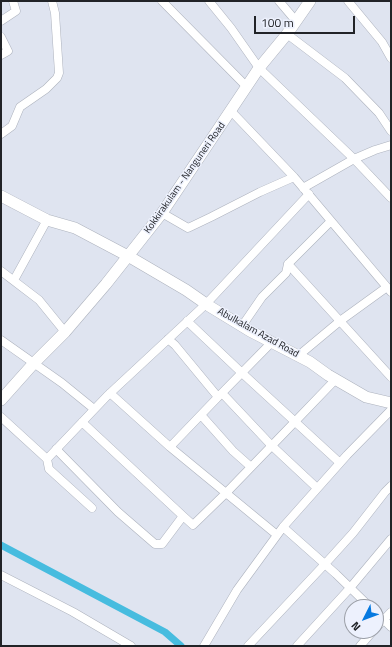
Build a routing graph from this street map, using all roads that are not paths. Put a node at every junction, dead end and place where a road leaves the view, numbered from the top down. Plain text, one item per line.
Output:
1 (13, 1) edge
2 (52, 1) edge
3 (162, 1) edge
4 (209, 1) edge
5 (279, 1) edge
6 (310, 1) edge
7 (348, 1) edge
8 (1, 21) edge
9 (296, 21) junction
10 (287, 34) junction
11 (1, 37) edge
12 (390, 54) edge
13 (1, 55) edge
14 (259, 68) junction
15 (246, 86) junction
16 (231, 111) junction
17 (391, 131) edge
18 (1, 134) edge
19 (391, 145) edge
20 (354, 159) junction
21 (294, 177) junction
22 (306, 191) junction
23 (1, 196) edge
24 (391, 198) edge
25 (162, 213) junction
26 (47, 220) junction
27 (331, 221) junction
28 (128, 256) junction
29 (288, 264) junction
30 (1, 271) edge
31 (14, 280) junction
32 (389, 289) edge
33 (206, 304) junction
34 (187, 321) junction
35 (340, 321) junction
36 (242, 326) junction
37 (65, 332) junction
38 (168, 339) junction
39 (1, 340) edge
40 (272, 342) junction
41 (298, 356) junction
42 (34, 363) junction
43 (242, 373) junction
44 (391, 377) edge
45 (336, 379) junction
46 (110, 393) junction
47 (218, 397) junction
48 (1, 400) edge
49 (391, 403) edge
50 (94, 409) junction
51 (391, 410) edge
52 (201, 415) junction
53 (1, 417) edge
54 (295, 421) junction
55 (82, 422) junction
56 (271, 446) junction
57 (170, 447) junction
58 (56, 449) junction
59 (47, 459) junction
60 (340, 462) junction
61 (250, 467) junction
62 (391, 486) edge
63 (317, 488) junction
64 (226, 493) junction
65 (92, 508) dead end
66 (183, 516) junction
67 (283, 527) junction
68 (277, 535) junction
69 (391, 539) edge
70 (325, 564) junction
71 (1, 575) edge
72 (350, 588) junction
73 (362, 599) edge
74 (391, 612) edge
75 (384, 620) joint
76 (391, 627) edge
77 (131, 646) edge
78 (204, 646) edge
79 (248, 646) edge
80 (297, 646) edge

1 - 8 street
2 - 18 street
3 - 15 street
4 - 14 street
5 - 9 street
6 - 9 main road, Kokkirakulam - Nanguneri Road
7 - 12 street
9 - 10 main road, Kokkirakulam - Nanguneri Road
10 - 14 main road, Kokkirakulam - Nanguneri Road
10 - 17 street
11 - 13 street
14 - 15 main road, Kokkirakulam - Nanguneri Road
14 - 20 street
15 - 16 main road, Kokkirakulam - Nanguneri Road
16 - 21 street
16 - 25 main road, Kokkirakulam - Nanguneri Road
19 - 20 street
20 - 22 street
20 - 24 street
21 - 22 street
21 - 25 street
22 - 27 street
22 - 33 street
23 - 26 main road, Abulkalam Azad Road
25 - 28 main road, Kokkirakulam - Nanguneri Road
26 - 28 main road, Abulkalam Azad Road
26 - 31 street
27 - 29 street
27 - 32 street
28 - 33 main road, Abulkalam Azad Road
28 - 37 main road, Kokkirakulam - Nanguneri Road
29 - 35 street
29 - 36 street
30 - 31 street
31 - 37 street
32 - 35 street
33 - 34 street
33 - 36 main road, Abulkalam Azad Road
34 - 38 street
34 - 43 street
35 - 41 street
35 - 44 street
36 - 40 main road, Abulkalam Azad Road
37 - 42 main road, Kokkirakulam - Nanguneri Road
38 - 46 street
38 - 47 street
39 - 42 street
40 - 41 main road, Abulkalam Azad Road
40 - 43 street
41 - 45 main road, Abulkalam Azad Road
42 - 48 main road, Kokkirakulam - Nanguneri Road
42 - 50 street
43 - 47 street
43 - 54 street
45 - 49 main road, Abulkalam Azad Road
45 - 54 street
46 - 50 street
46 - 57 street
47 - 52 street
47 - 56 street
50 - 55 street
51 - 60 street
52 - 57 street
52 - 61 street
53 - 59 street
54 - 56 street
54 - 60 street
55 - 58 street
55 - 66 street
56 - 61 street
56 - 63 street
57 - 64 street
58 - 59 street
58 - 66 street
59 - 65 street
60 - 63 street
61 - 64 street
62 - 70 street
63 - 67 street
64 - 66 street
64 - 68 street
67 - 68 street
67 - 70 street
68 - 78 street
69 - 72 street
70 - 72 street
70 - 79 street
71 - 77 street
72 - 73 street
72 - 80 street
74 - 75 street
75 - 76 street

